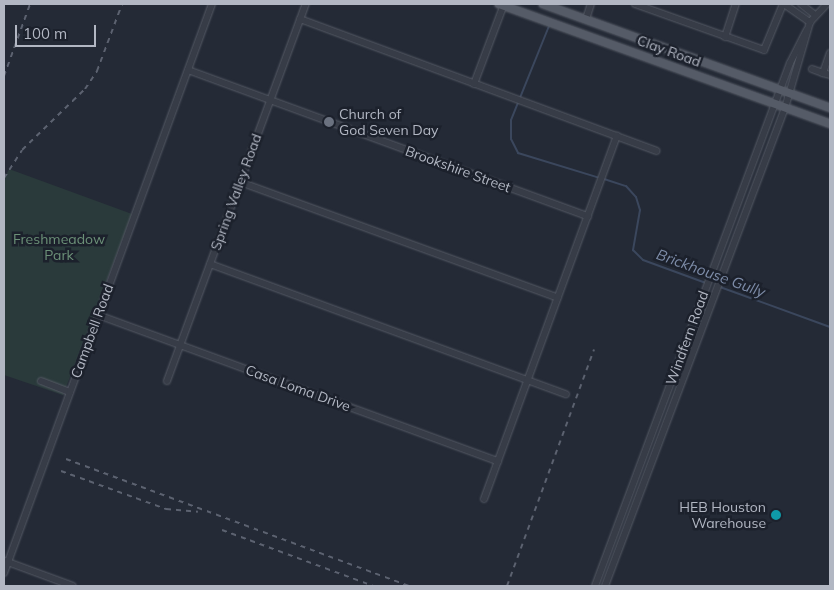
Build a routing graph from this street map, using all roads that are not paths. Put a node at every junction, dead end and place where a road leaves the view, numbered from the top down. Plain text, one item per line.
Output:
1 (212, 4) edge
2 (306, 4) edge
3 (502, 4) edge
4 (543, 4) edge
5 (591, 4) edge
6 (635, 4) edge
7 (736, 4) edge
8 (783, 4) edge
9 (801, 4) edge
10 (827, 4) edge
11 (815, 15) junction
12 (300, 20) junction
13 (586, 20) junction
14 (810, 22) junction
15 (807, 30) junction
16 (725, 37) junction
17 (673, 52) junction
18 (830, 53) edge
19 (667, 63) junction
20 (812, 69) dead end
21 (188, 70) junction
22 (823, 72) junction
23 (830, 75) edge
24 (474, 84) junction
25 (780, 90) junction
26 (790, 93) junction
27 (270, 100) junction
28 (774, 104) junction
29 (785, 108) junction
30 (830, 108) edge
31 (830, 124) edge
32 (617, 136) junction
33 (656, 151) dead end
34 (240, 182) junction
35 (738, 201) junction
36 (748, 205) junction
37 (588, 216) junction
38 (210, 264) junction
39 (714, 267) junction
40 (722, 277) junction
41 (558, 298) junction
42 (98, 315) junction
43 (180, 345) junction
44 (528, 380) junction
45 (167, 381) dead end
46 (41, 382) dead end
47 (70, 392) junction
48 (566, 394) dead end
49 (498, 461) junction
50 (484, 499) dead end
51 (6, 562) edge
52 (4, 573) edge
53 (73, 586) edge
54 (595, 586) edge
55 (605, 586) edge

1 - 21 street, Campbell Road
2 - 12 street, Spring Valley Road
3 - 19 main road, Clay Road
3 - 24 street
4 - 13 main road, Clay Road
5 - 13 street
6 - 16 street
7 - 16 street
8 - 14 street
8 - 16 street
9 - 11 street
10 - 11 street
11 - 14 street
12 - 24 street
12 - 27 street, Spring Valley Road
13 - 17 main road, Clay Road
14 - 15 street
15 - 25 street, Windfern Road
15 - 26 street, Windfern Road
17 - 19 main road
17 - 25 main road, Clay Road
18 - 22 street
19 - 28 main road, Clay Road
20 - 22 street
21 - 27 street, Brookshire Street
21 - 42 street, Campbell Road
22 - 23 street
24 - 32 street
25 - 26 main road, Clay Road
25 - 28 street, Windfern Road
26 - 29 street, Windfern Road
26 - 30 main road, Clay Road
27 - 34 street, Spring Valley Road
27 - 37 street, Brookshire Street
28 - 29 main road, Clay Road
28 - 35 street, Windfern Road
29 - 31 main road, Clay Road
29 - 36 street, Windfern Road
32 - 33 street
32 - 37 street
34 - 38 street, Spring Valley Road
34 - 41 street
35 - 36 street
35 - 39 street, Windfern Road
36 - 40 street, Windfern Road
37 - 41 street
38 - 43 street, Spring Valley Road
38 - 44 street
39 - 40 street
39 - 54 street, Windfern Road
40 - 55 street, Windfern Road
41 - 44 street
42 - 43 street, Casa Loma Drive
42 - 47 street, Campbell Road
43 - 45 street, Spring Valley Road
43 - 49 street, Casa Loma Drive
44 - 48 street
44 - 49 street
46 - 47 street
47 - 51 street, Campbell Road
49 - 50 street
51 - 52 street, Campbell Road
51 - 53 street

